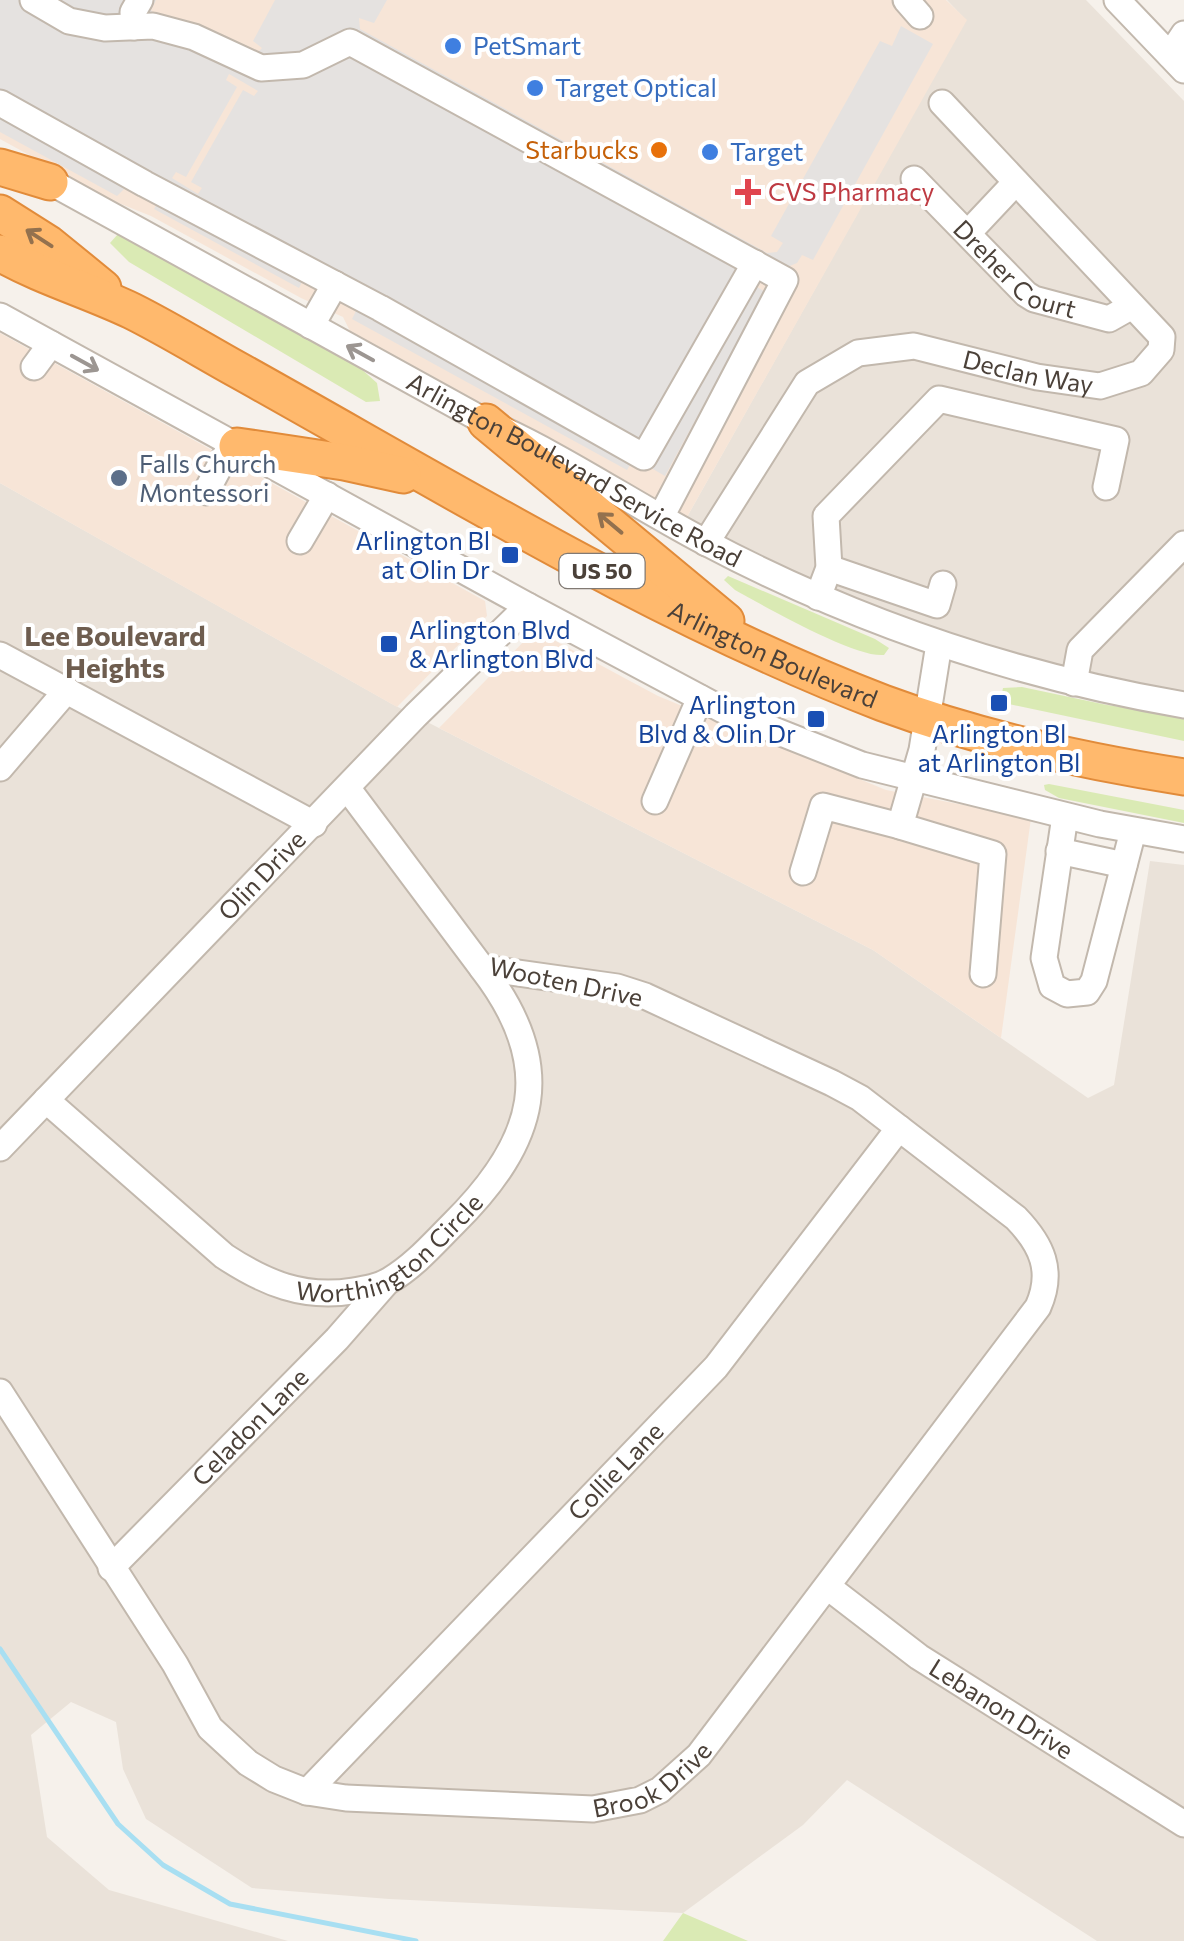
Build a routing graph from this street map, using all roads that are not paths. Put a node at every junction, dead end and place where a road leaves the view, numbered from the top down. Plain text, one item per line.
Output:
1 (33, 0) edge
2 (140, 0) edge
3 (1117, 0) edge
4 (134, 27) junction
5 (1179, 53) edge
6 (0, 103) edge
7 (942, 103) dead end
8 (0, 151) edge
9 (0, 167) edge
10 (914, 179) dead end
11 (50, 182) junction
12 (1016, 182) junction
13 (145, 184) junction
14 (0, 213) edge
15 (126, 224) junction
16 (968, 233) junction
17 (0, 254) edge
18 (755, 263) junction
19 (335, 284) junction
20 (1132, 306) junction
21 (131, 310) junction
22 (0, 316) edge
23 (311, 326) junction
24 (51, 344) junction
25 (34, 367) dead end
26 (486, 422) junction
27 (235, 444) junction
28 (442, 484) junction
29 (1106, 487) dead end
30 (206, 492) dead end
31 (327, 494) junction
32 (660, 517) junction
33 (300, 541) dead end
34 (706, 543) junction
35 (1184, 544) edge
36 (829, 568) junction
37 (943, 584) dead end
38 (818, 597) junction
39 (528, 606) junction
40 (940, 644) junction
41 (0, 654) edge
42 (765, 654) junction
43 (1074, 683) junction
44 (68, 690) junction
45 (700, 698) junction
46 (1184, 705) edge
47 (926, 718) junction
48 (0, 768) edge
49 (1184, 777) edge
50 (914, 779) junction
51 (348, 790) junction
52 (655, 802) dead end
53 (1064, 816) junction
54 (314, 824) junction
55 (900, 826) junction
56 (1133, 831) junction
57 (1184, 840) edge
58 (1060, 852) junction
59 (1124, 865) junction
60 (803, 872) dead end
61 (482, 968) junction
62 (982, 974) dead end
63 (46, 1100) junction
64 (899, 1128) junction
65 (0, 1148) edge
66 (386, 1283) junction
67 (0, 1392) edge
68 (111, 1568) junction
69 (828, 1587) junction
70 (307, 1792) junction
71 (1184, 1824) edge

1 - 4 street
2 - 4 street
3 - 5 street
4 - 18 street
6 - 13 street
7 - 12 street, Declan Way
8 - 11 street, Arlington Boulevard Service Road
9 - 11 highway
10 - 16 street, Dreher Court
11 - 15 street, Arlington Boulevard Service Road
12 - 16 street
12 - 20 street, Declan Way
13 - 15 street
13 - 19 street
21 -> 14 highway, Arlington Boulevard / US 50
15 - 23 street, Arlington Boulevard Service Road
16 - 20 street, Dreher Court
17 - 21 highway, Arlington Boulevard / US 50
18 - 19 street
18 - 32 street
19 - 23 street
20 - 34 street, Declan Way
21 - 28 highway, Arlington Boulevard / US 50
22 - 24 street
26 -> 23 street, Arlington Boulevard Service Road
24 - 25 street
24 -> 27 street
26 - 32 street, Arlington Boulevard Service Road
42 -> 26 highway
27 - 28 highway
27 - 30 street
27 - 31 street
28 - 42 highway, Arlington Boulevard / US 50
29 - 36 street
31 - 33 street
31 - 39 street
32 - 34 street, Arlington Boulevard Service Road
34 - 38 street, Arlington Boulevard Service Road
35 - 43 street
36 - 37 street
36 - 38 street
38 - 40 street, Arlington Boulevard Service Road
39 - 45 street
39 - 51 street, Olin Drive
40 - 43 street, Arlington Boulevard Service Road
40 - 47 street
41 - 44 street
42 - 47 highway, Arlington Boulevard / US 50
43 - 46 street, Arlington Boulevard Service Road
44 - 48 street
44 - 54 street
45 - 50 street
45 - 52 street
47 - 49 highway, Arlington Boulevard / US 50
47 - 50 street
50 - 53 street
50 - 55 street
51 - 54 street, Olin Drive
51 - 61 street, Wooten Drive
53 - 56 street
53 - 58 street
54 - 63 street, Olin Drive
55 - 60 street
55 - 62 street
56 - 57 street
56 - 59 street
58 - 59 street
58 - 59 street
61 - 64 street, Wooten Drive
61 - 66 street, Worthington Circle
63 - 65 street, Olin Drive
63 - 66 street, Worthington Circle
64 - 69 street, Brook Drive
64 - 70 street, Collie Lane
66 - 68 street, Celadon Lane
67 - 68 street, Brook Drive
68 - 70 street, Brook Drive
69 - 70 street, Brook Drive
69 - 71 street, Lebanon Drive

